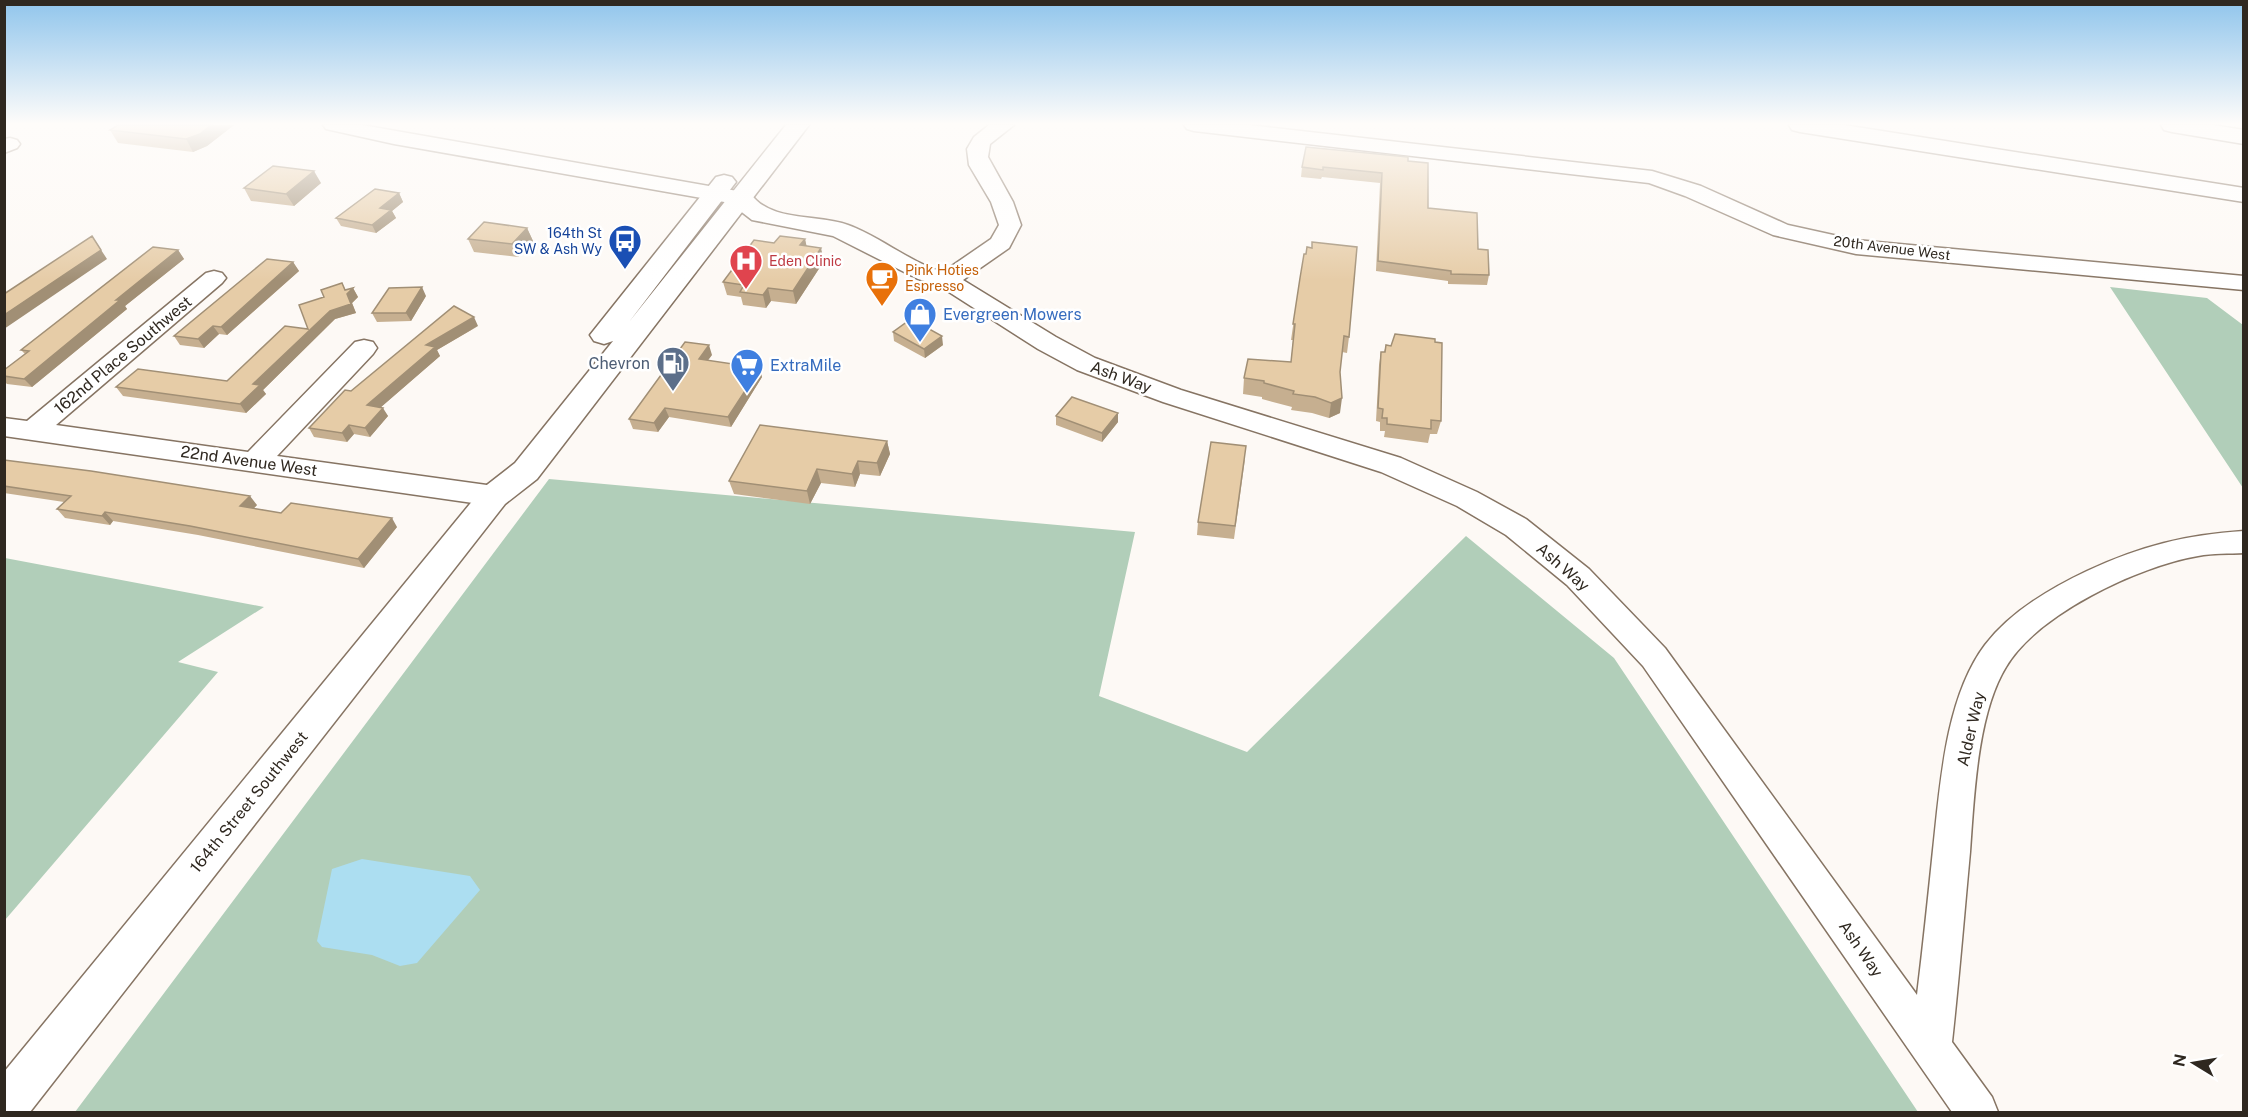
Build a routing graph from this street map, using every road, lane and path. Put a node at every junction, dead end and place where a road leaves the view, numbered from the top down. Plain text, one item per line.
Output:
1 (617, 177) edge
2 (728, 177) edge
3 (757, 177) edge
4 (986, 177) edge
5 (1652, 177) edge
6 (2131, 177) edge
7 (2221, 177) edge
8 (2244, 181) edge
9 (714, 195) junction
10 (2244, 195) edge
11 (739, 200) junction
12 (214, 278) dead end
13 (946, 280) junction
14 (2244, 284) edge
15 (364, 348) dead end
16 (18, 429) edge
17 (255, 462) junction
18 (494, 496) junction
19 (2244, 542) edge
20 (1931, 1048) junction
21 (4, 1109) edge
22 (1977, 1113) edge

1 - 9 street, Ash Way
2 - 9 main road, 164th Street Southwest
3 - 11 main road, 164th Street Southwest
4 - 13 street
5 - 14 street, 20th Avenue West
6 - 10 main road
7 - 8 main road
9 - 11 street, Ash Way
9 - 18 main road, 164th Street Southwest
11 - 13 street, Ash Way
11 - 18 main road, 164th Street Southwest
12 - 16 street, 162nd Place Southwest
13 - 20 street, Ash Way
15 - 17 street
16 - 17 street, 22nd Avenue West
17 - 18 street, 22nd Avenue West
18 - 21 main road, 164th Street Southwest
19 - 20 street, Alder Way
20 - 22 street, Ash Way

